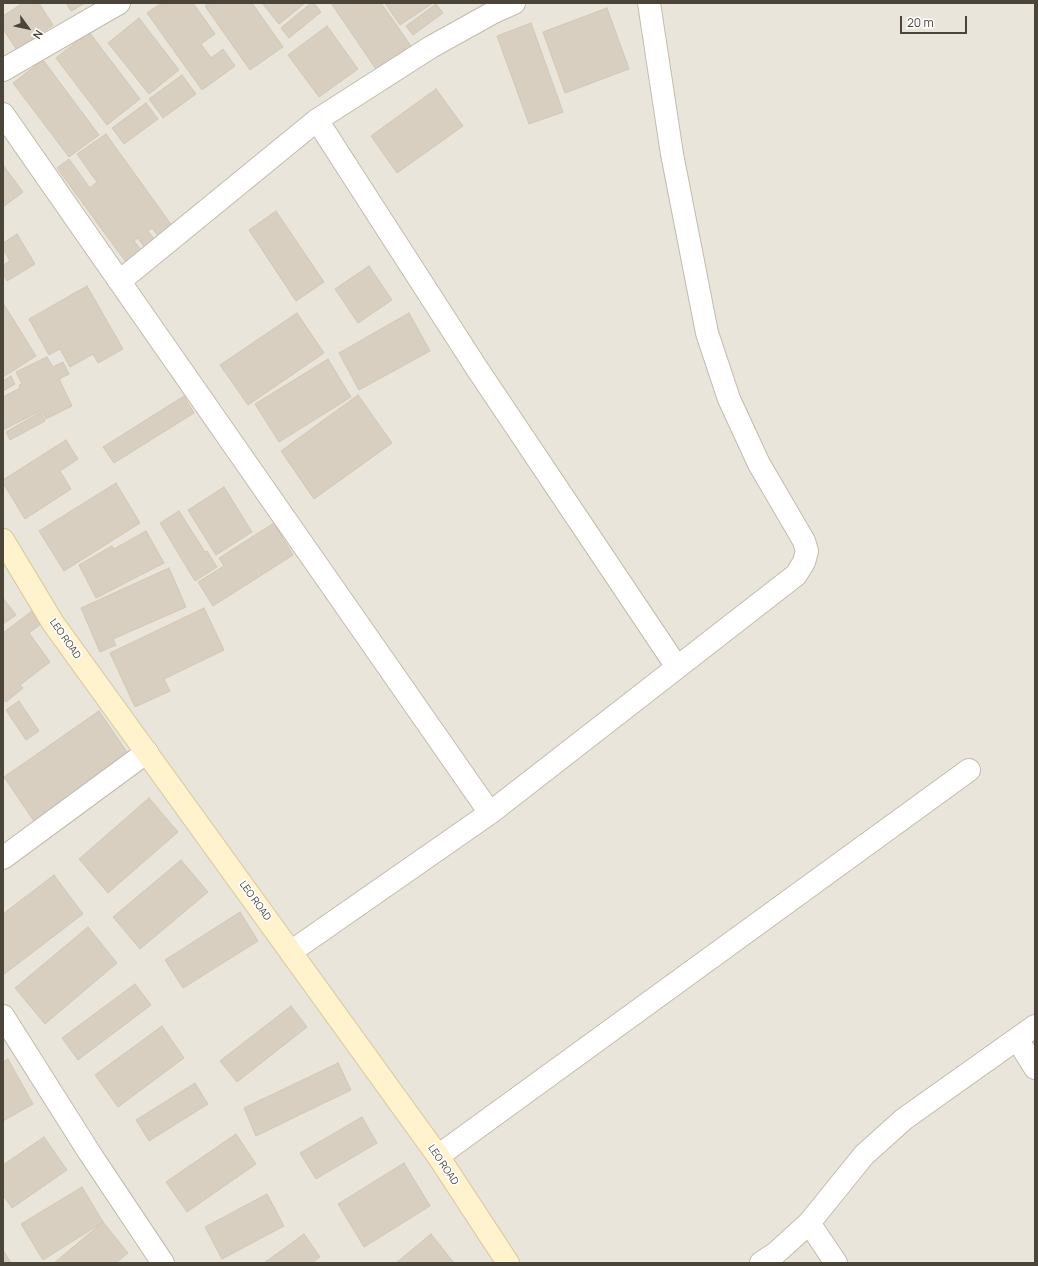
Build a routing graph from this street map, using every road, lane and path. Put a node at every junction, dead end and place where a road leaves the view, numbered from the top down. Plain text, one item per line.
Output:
1 (119, 3) edge
2 (514, 3) edge
3 (649, 3) edge
4 (3, 70) edge
5 (3, 114) edge
6 (317, 120) junction
7 (120, 281) junction
8 (3, 540) edge
9 (677, 667) junction
10 (147, 752) junction
11 (969, 770) dead end
12 (490, 813) junction
13 (3, 858) edge
14 (292, 951) junction
15 (3, 1016) edge
16 (1035, 1026) edge
17 (1017, 1039) junction
18 (1035, 1068) edge
19 (438, 1156) junction
20 (809, 1223) junction
21 (163, 1263) edge
22 (508, 1263) edge
23 (761, 1263) edge
24 (836, 1263) edge

1 - 4 street
2 - 6 street
3 - 9 street
5 - 7 street
6 - 7 street
6 - 9 street
7 - 12 street
8 - 10 street, LEO ROAD
9 - 12 street
10 - 13 street
10 - 14 street, LEO ROAD
11 - 19 street
12 - 14 street
14 - 19 street, LEO ROAD
15 - 21 street
16 - 17 street
17 - 18 street
17 - 20 street
19 - 22 street, LEO ROAD
20 - 23 street
20 - 24 street

